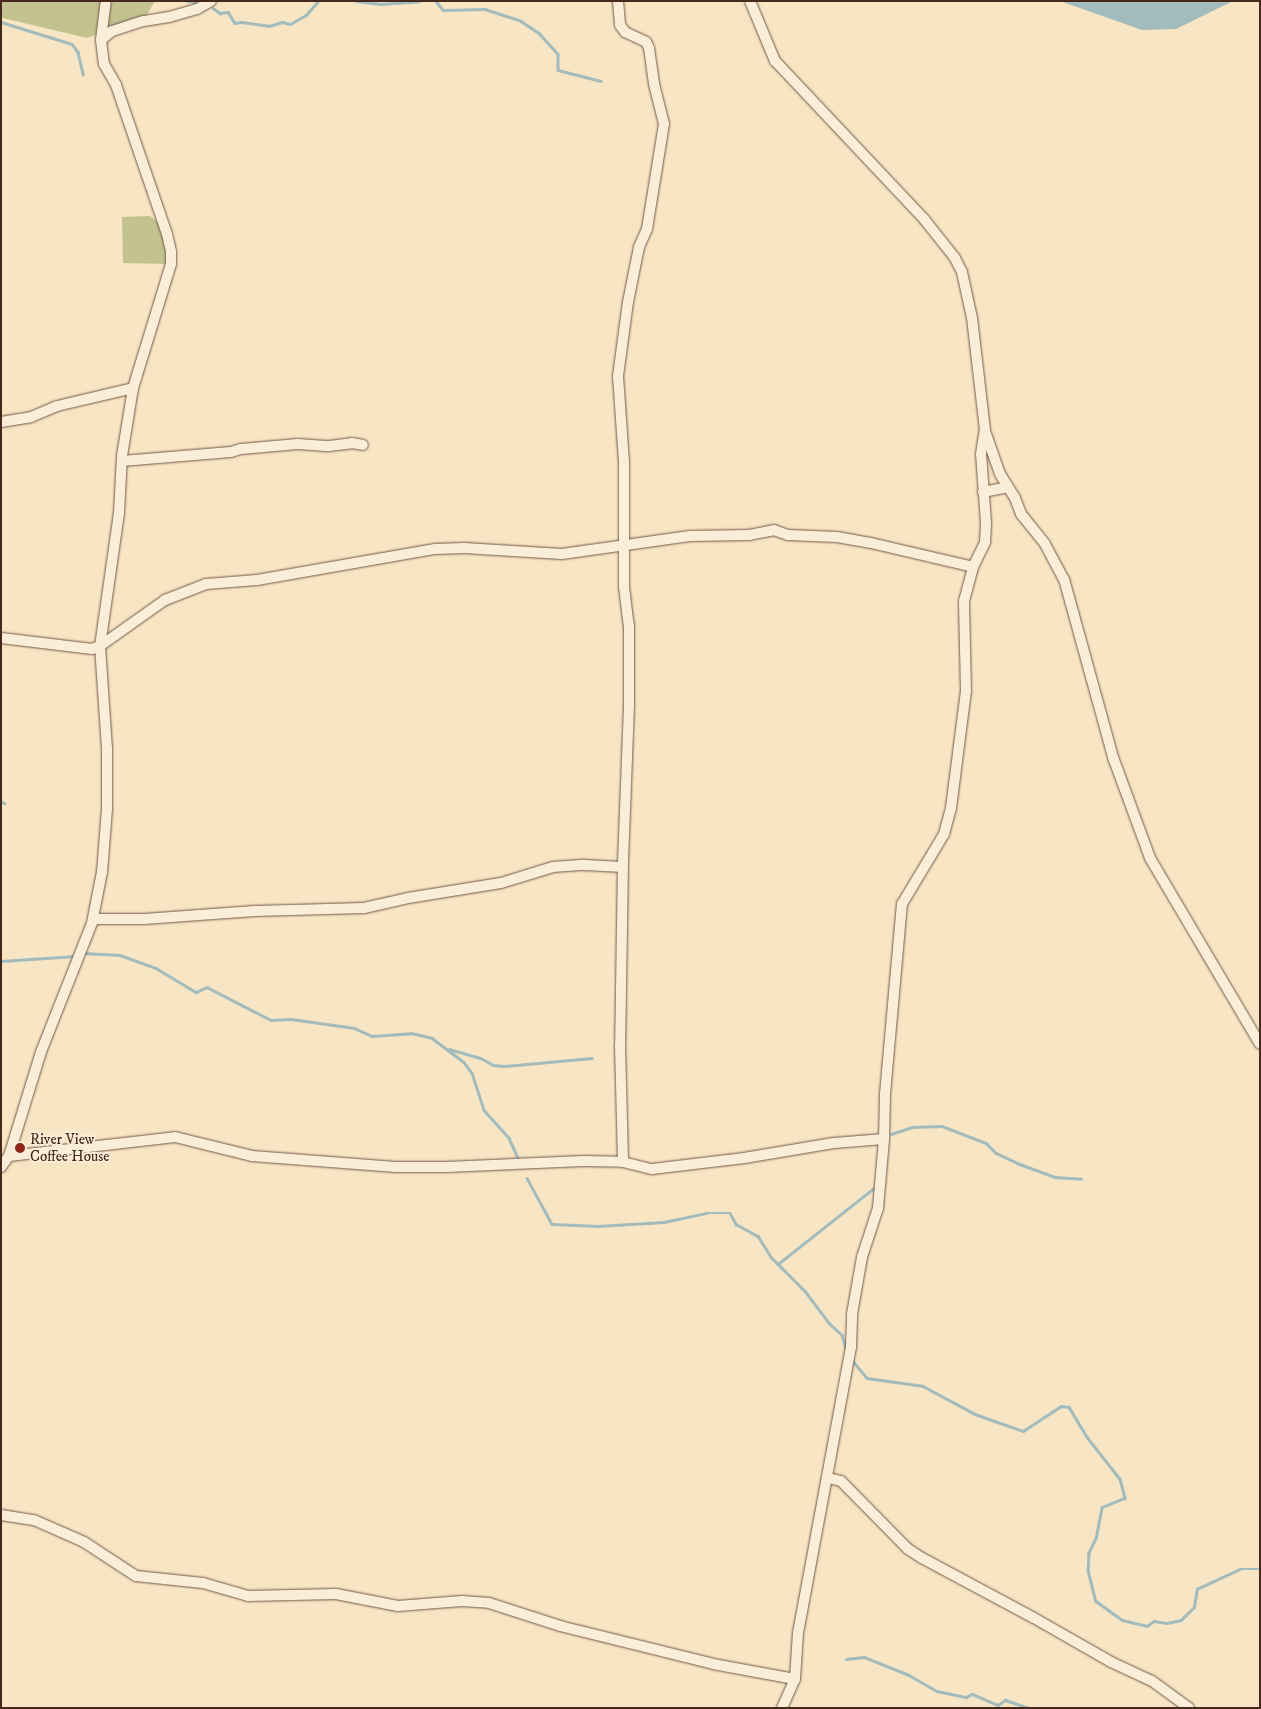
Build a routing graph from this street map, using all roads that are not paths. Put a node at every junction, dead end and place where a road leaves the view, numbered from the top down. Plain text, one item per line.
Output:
1 (106, 1) edge
2 (211, 1) edge
3 (618, 1) edge
4 (750, 1) edge
5 (101, 40) junction
6 (133, 388) junction
7 (1, 422) edge
8 (985, 430) junction
9 (363, 445) dead end
10 (122, 461) junction
11 (1008, 487) junction
12 (983, 492) junction
13 (623, 545) junction
14 (973, 567) junction
15 (1, 638) edge
16 (100, 646) junction
17 (623, 867) junction
18 (93, 919) junction
19 (1260, 1044) edge
20 (884, 1139) junction
21 (9, 1156) junction
22 (623, 1162) junction
23 (1, 1167) edge
24 (828, 1478) junction
25 (1, 1515) edge
26 (795, 1680) junction
27 (782, 1708) edge
28 (1189, 1708) edge

1 - 5 street
2 - 5 street
3 - 13 street
4 - 8 street
5 - 6 street
6 - 7 street
6 - 10 street
8 - 11 street
8 - 12 street
9 - 10 street
10 - 16 street
11 - 12 street
11 - 19 street
12 - 14 street
13 - 14 street
13 - 16 street
13 - 17 street
14 - 20 street
15 - 16 street
16 - 18 street
17 - 18 street
17 - 22 street
18 - 21 street
20 - 22 street
20 - 24 street
21 - 22 street
21 - 23 street
24 - 26 street
24 - 28 street
25 - 26 street
26 - 27 street

